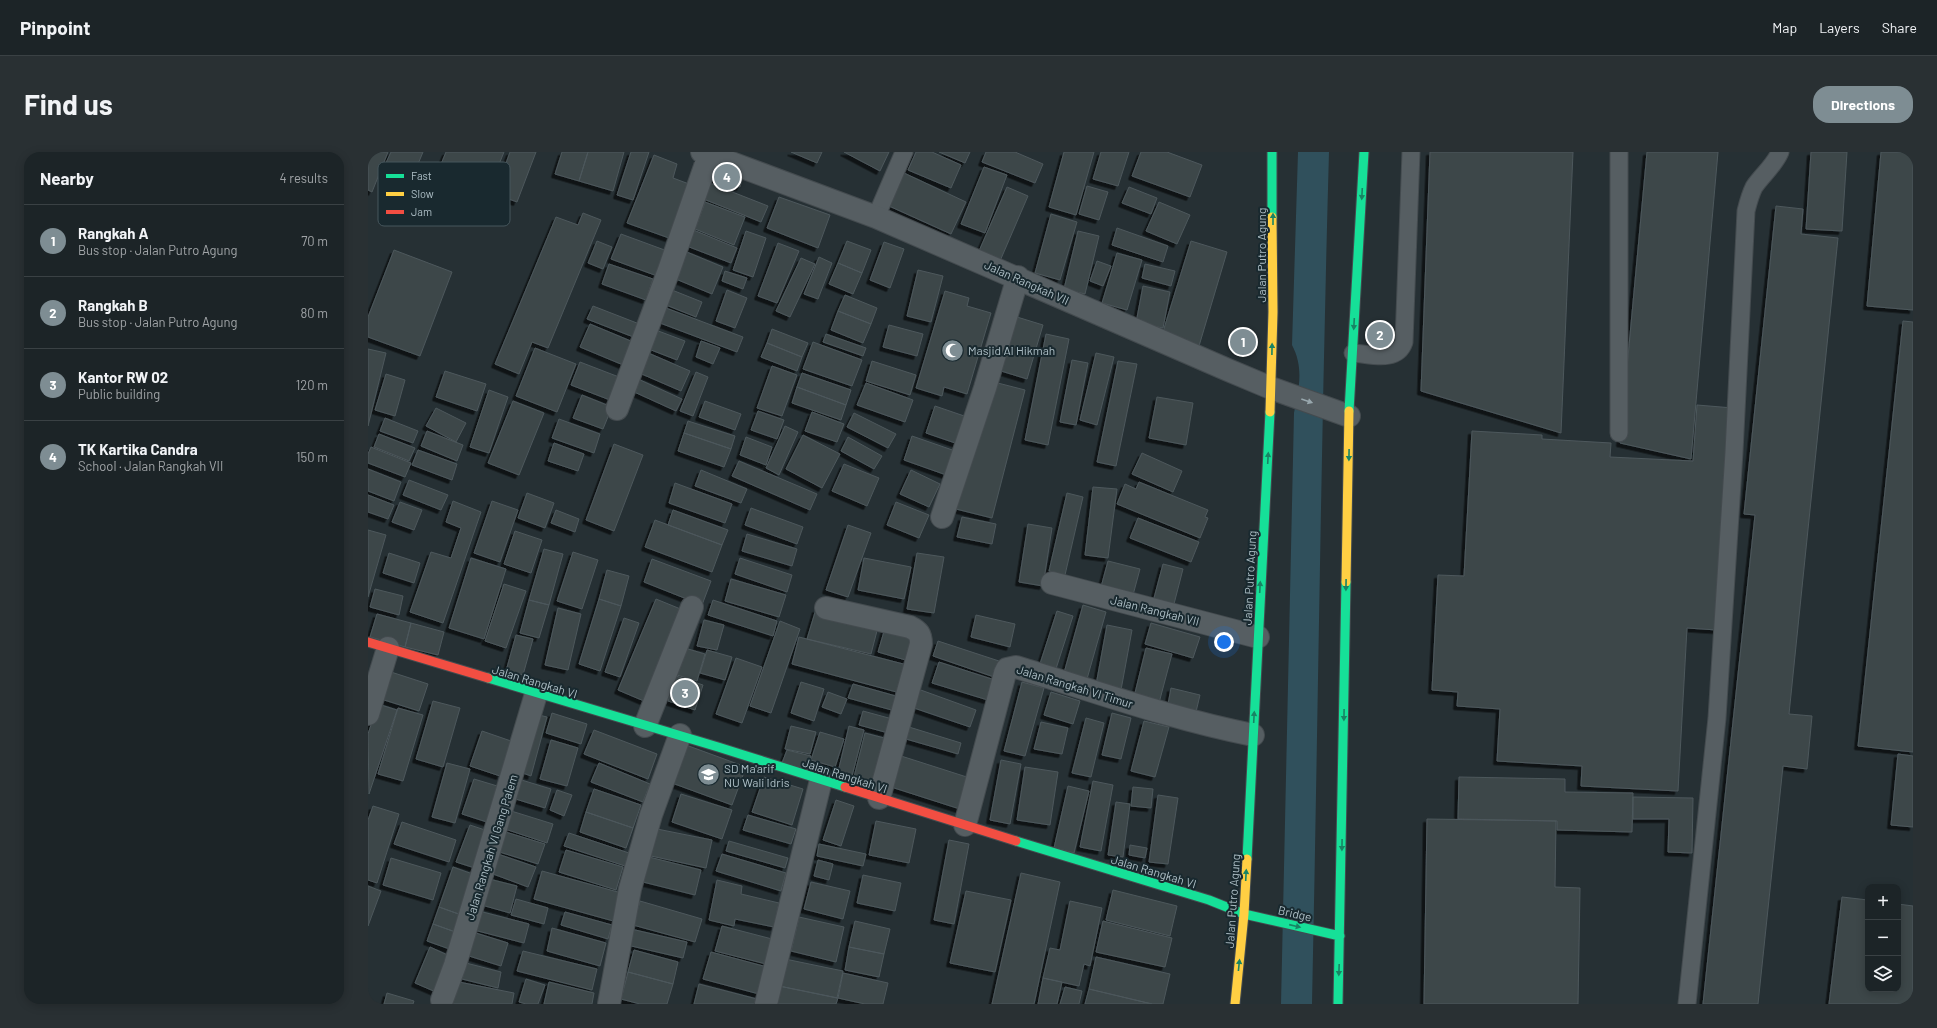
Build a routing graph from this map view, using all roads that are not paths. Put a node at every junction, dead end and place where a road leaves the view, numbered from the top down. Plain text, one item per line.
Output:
1 (904, 152) edge
2 (1272, 152) edge
3 (1364, 152) edge
4 (1411, 152) edge
5 (1619, 152) edge
6 (1780, 152) edge
7 (706, 153) edge
8 (876, 217) junction
9 (1018, 278) junction
10 (1353, 353) junction
11 (1278, 391) junction
12 (617, 409) dead end
13 (1340, 413) junction
14 (1619, 433) dead end
15 (942, 518) dead end
16 (1052, 583) dead end
17 (692, 607) dead end
18 (826, 608) dead end
19 (1258, 637) junction
20 (378, 645) edge
21 (536, 694) junction
22 (368, 714) edge
23 (645, 726) junction
24 (680, 735) junction
25 (1253, 735) junction
26 (820, 780) junction
27 (879, 798) junction
28 (965, 825) junction
29 (1244, 914) junction
30 (1340, 936) junction
31 (442, 1000) dead end
32 (609, 1004) edge
33 (766, 1004) edge
34 (1235, 1004) edge
35 (1338, 1004) edge
36 (1687, 1004) edge

1 - 8 lane
11 -> 2 main road, Jalan Putro Agung
3 -> 10 main road
4 - 10 lane
5 - 14 lane
6 - 36 lane
7 - 8 street, Jalan Rangkah VII
7 - 12 street
8 - 9 street, Jalan Rangkah VII
9 - 11 street, Jalan Rangkah VII
9 - 15 street
10 - 13 main road
11 -> 13 street, Jalan Rangkah VII
19 -> 11 main road, Jalan Putro Agung
13 -> 30 main road
16 - 19 street, Jalan Rangkah VII
17 - 23 street
18 - 27 street
25 -> 19 main road, Jalan Putro Agung
20 - 21 main road, Jalan Rangkah VI
20 - 22 street
21 - 23 main road, Jalan Rangkah VI
21 - 31 street, Jalan Rangkah VI Gang Palem
23 - 24 main road, Jalan Rangkah VI
24 - 26 main road, Jalan Rangkah VI
24 - 32 street
25 - 28 street, Jalan Rangkah VI Timur
29 -> 25 main road, Jalan Putro Agung
26 - 27 main road, Jalan Rangkah VI
26 - 33 street
27 - 28 main road, Jalan Rangkah VI
28 - 29 main road, Jalan Rangkah VI
29 -> 30 main road, Bridge
34 -> 29 main road, Jalan Putro Agung
30 -> 35 main road

